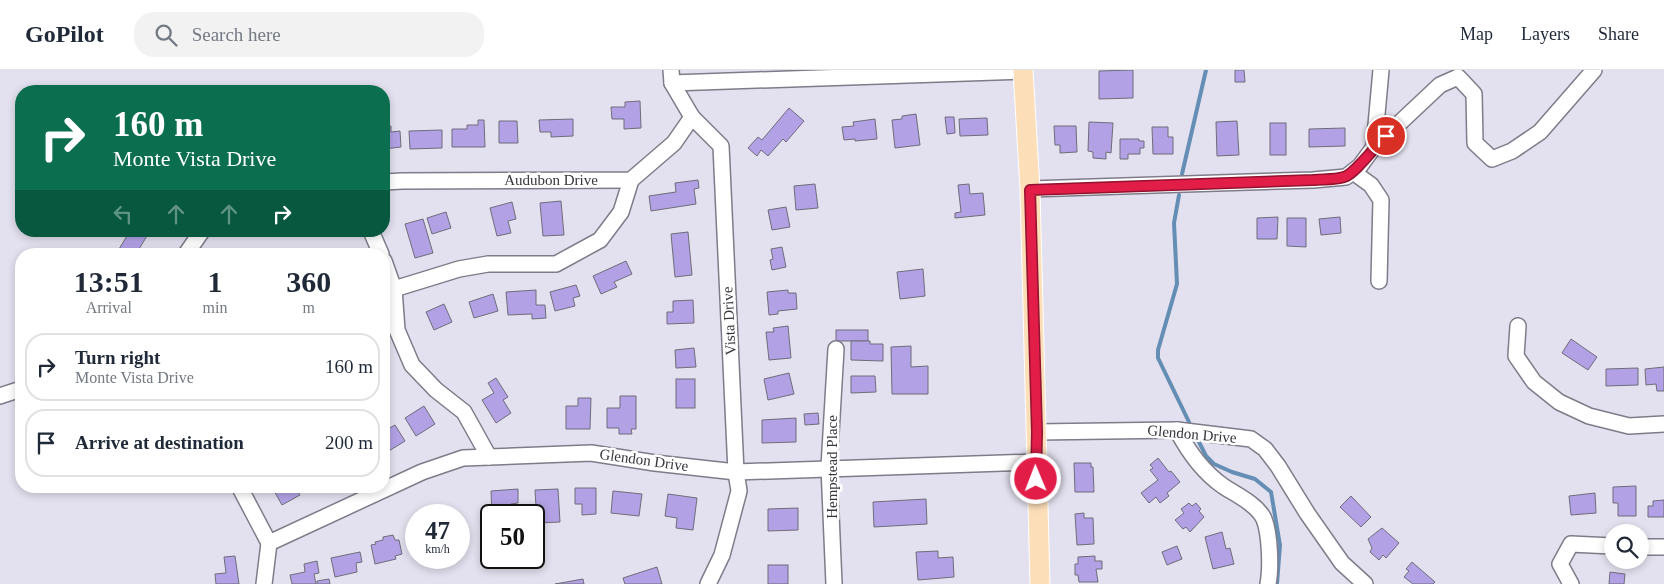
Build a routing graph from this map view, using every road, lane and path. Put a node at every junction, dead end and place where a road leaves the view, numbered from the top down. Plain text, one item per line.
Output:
1 (1024, 70) edge
2 (1381, 70) edge
3 (1594, 70) edge
4 (672, 77) edge
5 (692, 117) junction
6 (1374, 147) junction
7 (1353, 172) junction
8 (631, 180) junction
9 (390, 182) edge
10 (1030, 190) junction
11 (198, 237) edge
12 (190, 248) edge
13 (390, 278) edge
14 (1379, 281) dead end
15 (394, 289) junction
16 (1518, 326) dead end
17 (836, 349) dead end
18 (15, 391) edge
19 (0, 396) edge
20 (1664, 424) edge
21 (1177, 430) junction
22 (1037, 432) junction
23 (489, 457) junction
24 (1036, 462) junction
25 (829, 468) junction
26 (736, 472) junction
27 (390, 487) edge
28 (243, 493) edge
29 (377, 493) edge
30 (269, 543) junction
31 (1604, 546) edge
32 (1649, 547) edge
33 (1664, 547) edge
34 (264, 584) edge
35 (708, 584) edge
36 (834, 584) edge
37 (1040, 584) edge
38 (1268, 584) edge
39 (1363, 584) edge
40 (1571, 584) edge

1 - 4 street
1 - 10 main road
2 - 6 street
3 - 6 street
4 - 5 street, Vista Drive
5 - 8 street
5 - 26 street, Vista Drive
6 - 7 street
7 - 10 street
7 - 14 street
8 - 9 street, Audubon Drive
8 - 15 street
10 - 22 main road
11 - 12 street
13 - 15 street
15 - 23 street
16 - 20 street
17 - 25 street, Hempstead Place
18 - 19 street
21 - 22 street, Glendon Drive
21 - 38 street
21 - 39 street, Glendon Drive
22 - 24 main road
23 - 26 street, Glendon Drive
23 - 27 street, Glendon Drive
24 - 25 street, Glendon Drive
24 - 37 main road
25 - 26 street, Glendon Drive
25 - 36 street, Hempstead Place
26 - 35 street, Vista Drive
28 - 30 street
29 - 30 street, Glendon Drive
30 - 34 street
31 - 40 street
32 - 33 street

